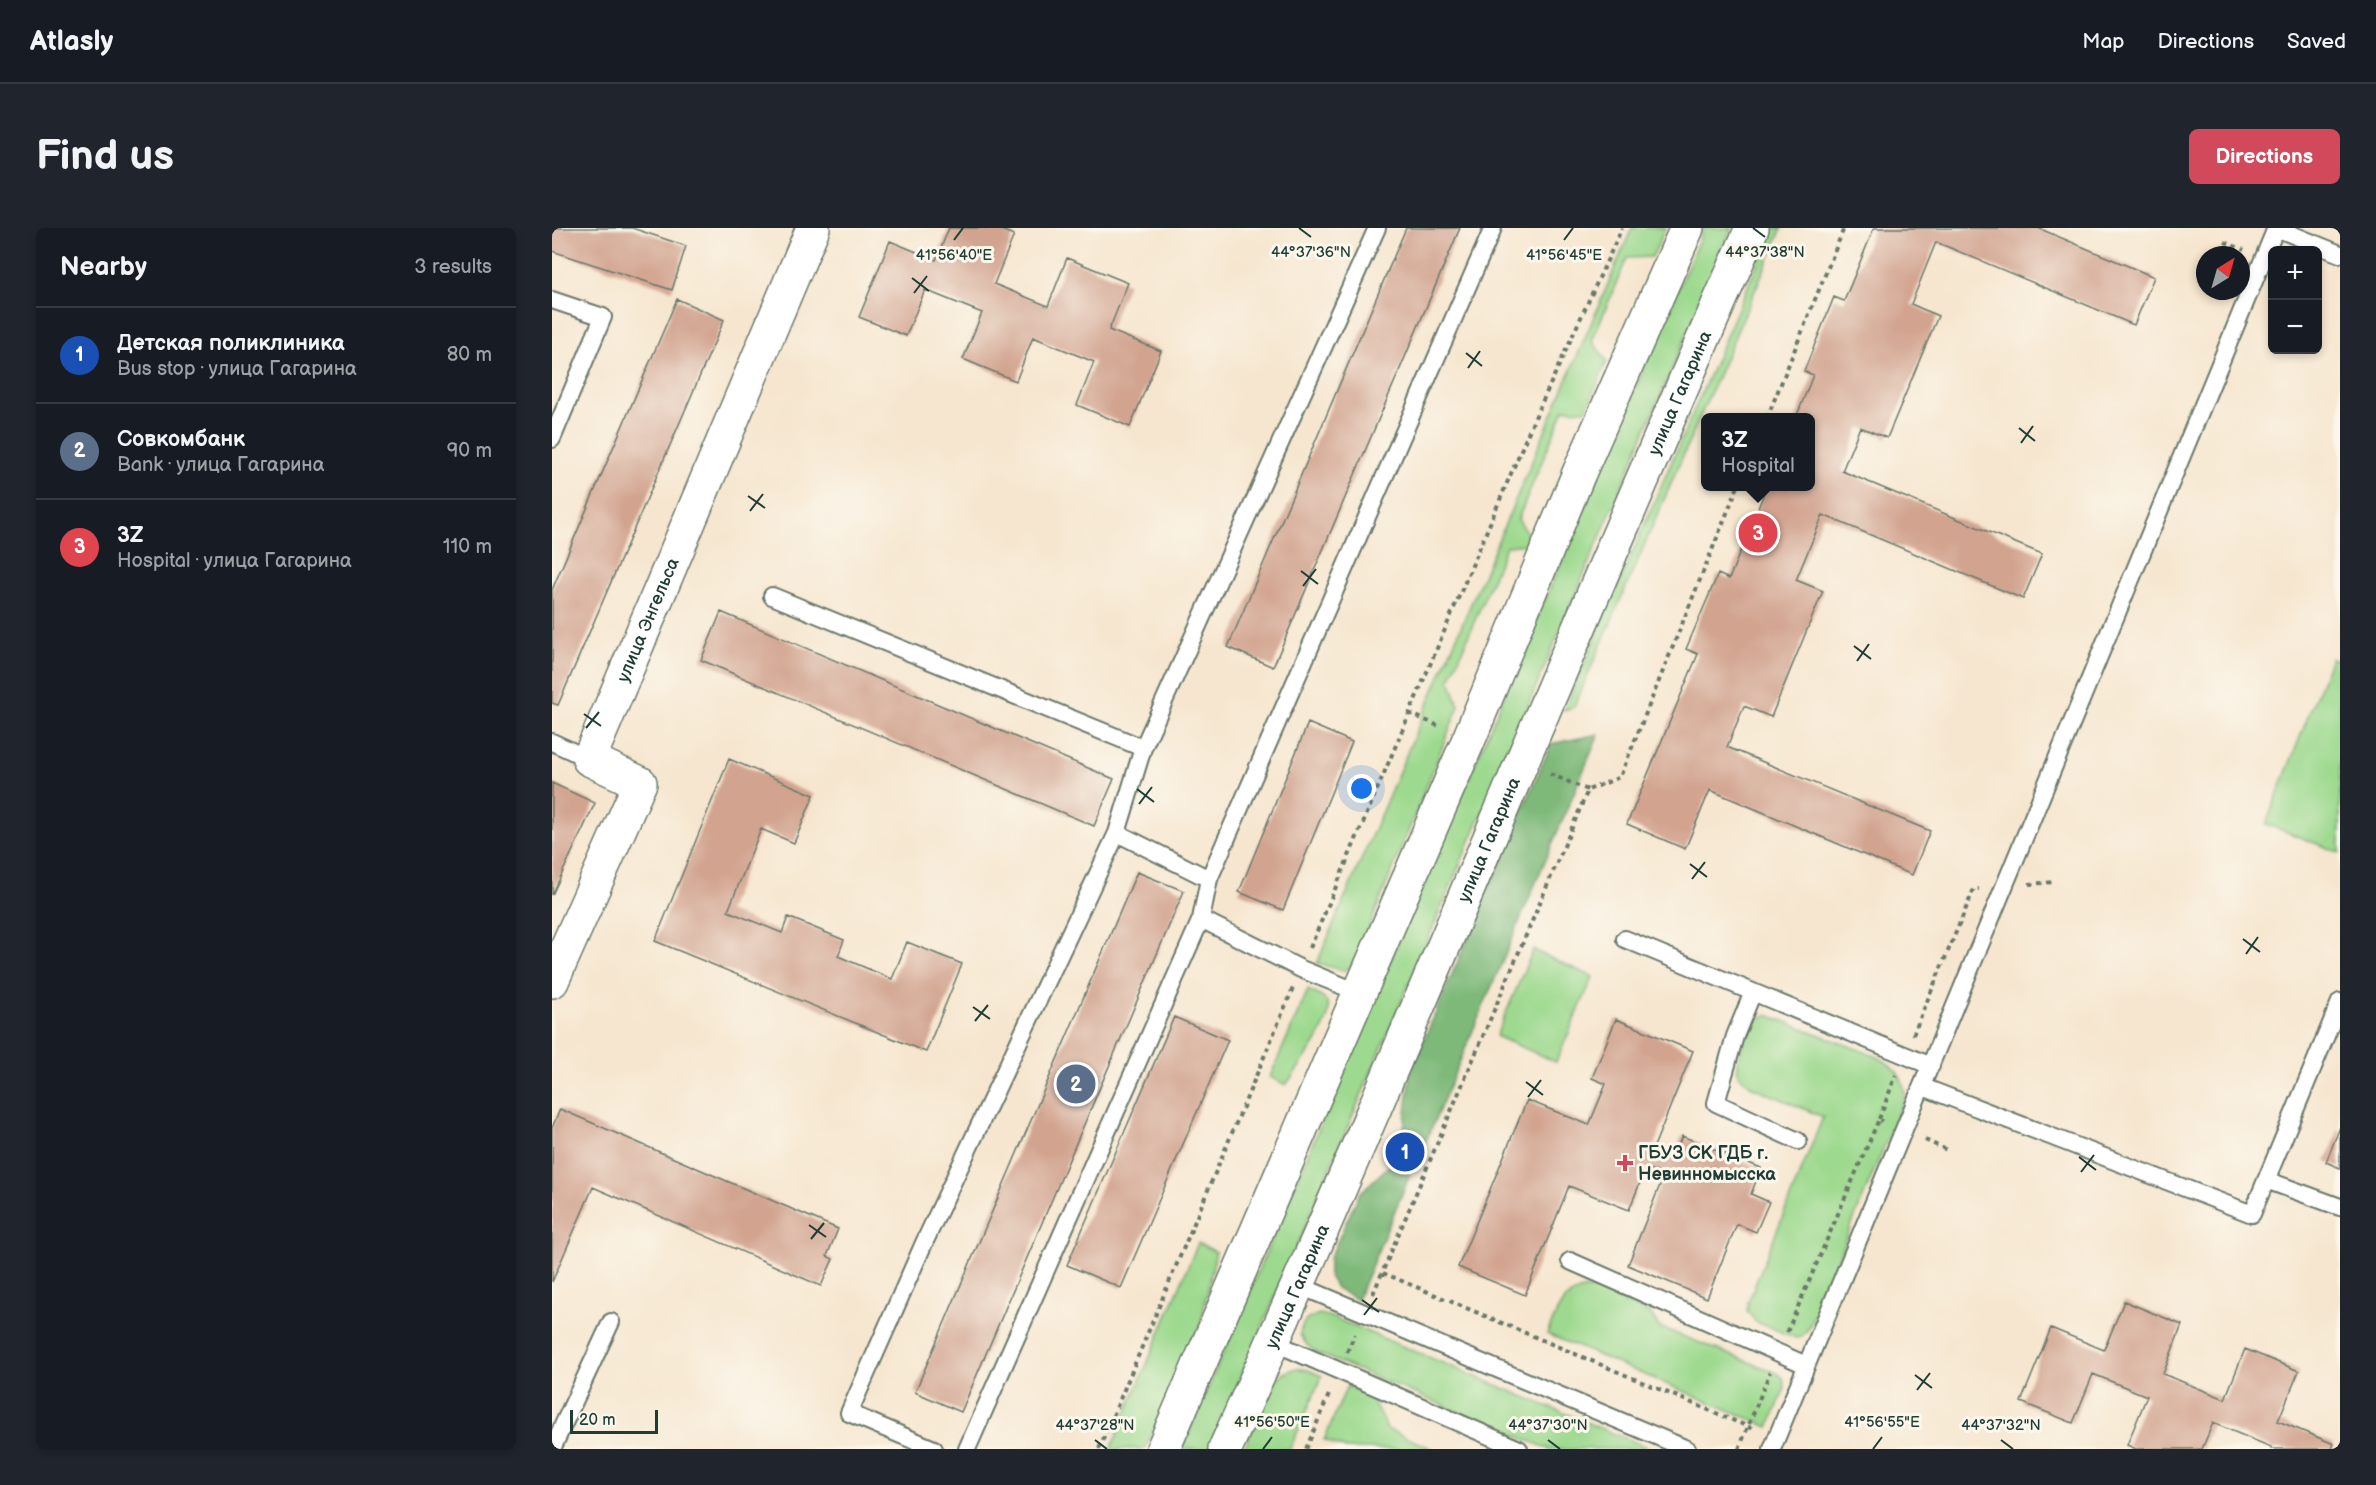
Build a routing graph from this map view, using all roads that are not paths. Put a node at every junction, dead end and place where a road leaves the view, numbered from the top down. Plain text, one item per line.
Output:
1 (813, 228) edge
2 (1377, 228) edge
3 (1493, 228) edge
4 (1687, 228) edge
5 (1752, 228) edge
6 (2276, 228) edge
7 (2340, 254) edge
8 (552, 300) edge
9 (552, 439) edge
10 (772, 596) dead end
11 (552, 742) edge
12 (1143, 748) junction
13 (589, 759) junction
14 (1117, 833) junction
15 (1209, 879) junction
16 (1201, 919) junction
17 (1626, 939) dead end
18 (552, 981) edge
19 (1753, 992) junction
20 (1360, 993) junction
21 (2340, 1002) edge
22 (1931, 1066) junction
23 (1923, 1087) junction
24 (1798, 1141) dead end
25 (2266, 1180) junction
26 (2340, 1207) edge
27 (1570, 1261) dead end
28 (1298, 1285) junction
29 (611, 1322) dead end
30 (1274, 1342) junction
31 (1806, 1365) junction
32 (1774, 1444) edge
33 (552, 1449) edge
34 (934, 1449) edge
35 (967, 1449) edge
36 (1163, 1449) edge
37 (1226, 1449) edge
38 (1519, 1449) edge
39 (1687, 1449) edge

1 - 13 main road, улица Энгельса
2 - 12 lane
3 - 15 lane
4 - 20 main road
5 - 28 main road, улица Гагарина
6 - 7 lane
6 - 22 lane
8 - 9 lane
10 - 12 lane
11 - 13 lane
12 - 14 lane
13 - 18 main road
14 - 15 lane
14 - 34 lane
15 - 16 lane
16 - 20 lane
16 - 35 lane
17 - 19 lane
19 - 22 lane
19 - 24 lane
20 - 36 main road
21 - 25 lane
22 - 23 lane
23 - 25 lane
23 - 31 lane
25 - 26 lane
27 - 31 lane
28 - 30 main road, улица Гагарина
28 - 39 lane
29 - 33 lane
30 - 37 main road, улица Гагарина
30 - 38 lane
31 - 32 lane

